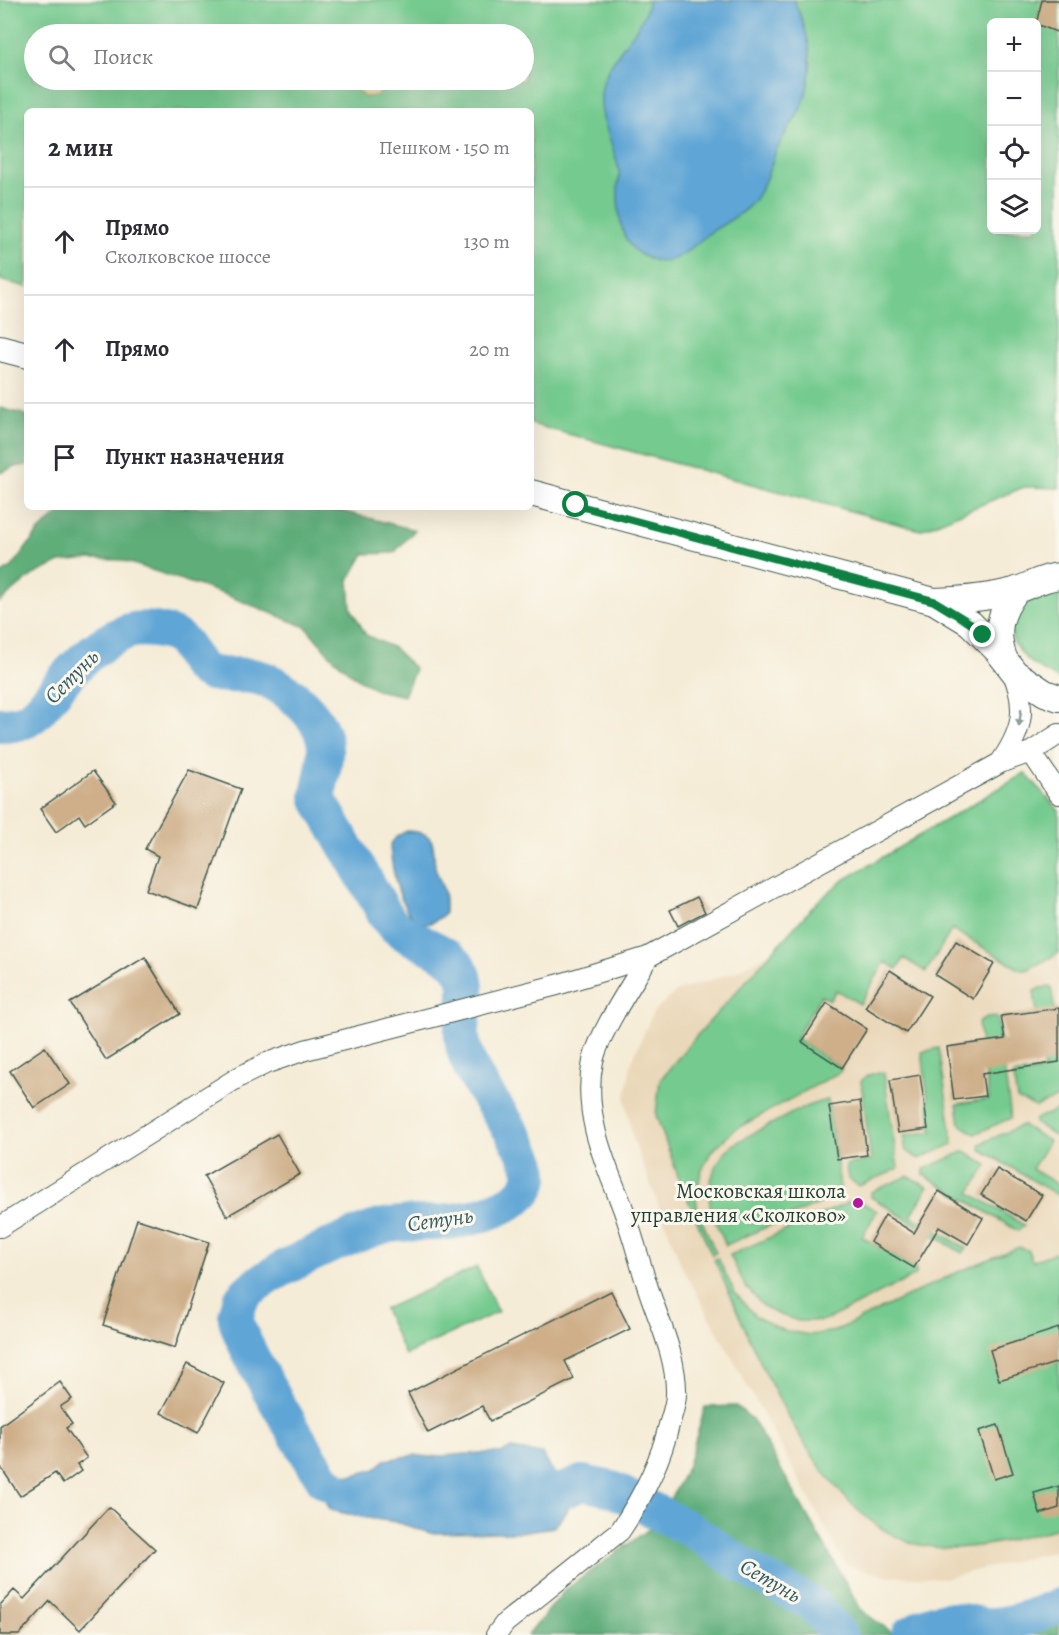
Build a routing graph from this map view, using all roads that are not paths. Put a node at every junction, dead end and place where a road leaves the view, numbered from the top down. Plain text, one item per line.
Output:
1 (0, 348) edge
2 (24, 354) edge
3 (534, 494) edge
4 (1059, 576) edge
5 (1017, 590) junction
6 (934, 601) junction
7 (1008, 663) junction
8 (1059, 698) edge
9 (1059, 734) edge
10 (1031, 752) junction
11 (1000, 763) junction
12 (1059, 794) edge
13 (648, 957) junction
14 (0, 1227) edge
15 (496, 1635) edge

1 - 2 street
3 - 6 street
4 - 5 street
5 - 6 street
5 - 7 street
6 - 7 street
7 - 8 street
7 -> 11 street
9 - 10 street
10 - 11 street
10 - 12 street
11 - 13 street
13 - 14 street
13 - 15 street

